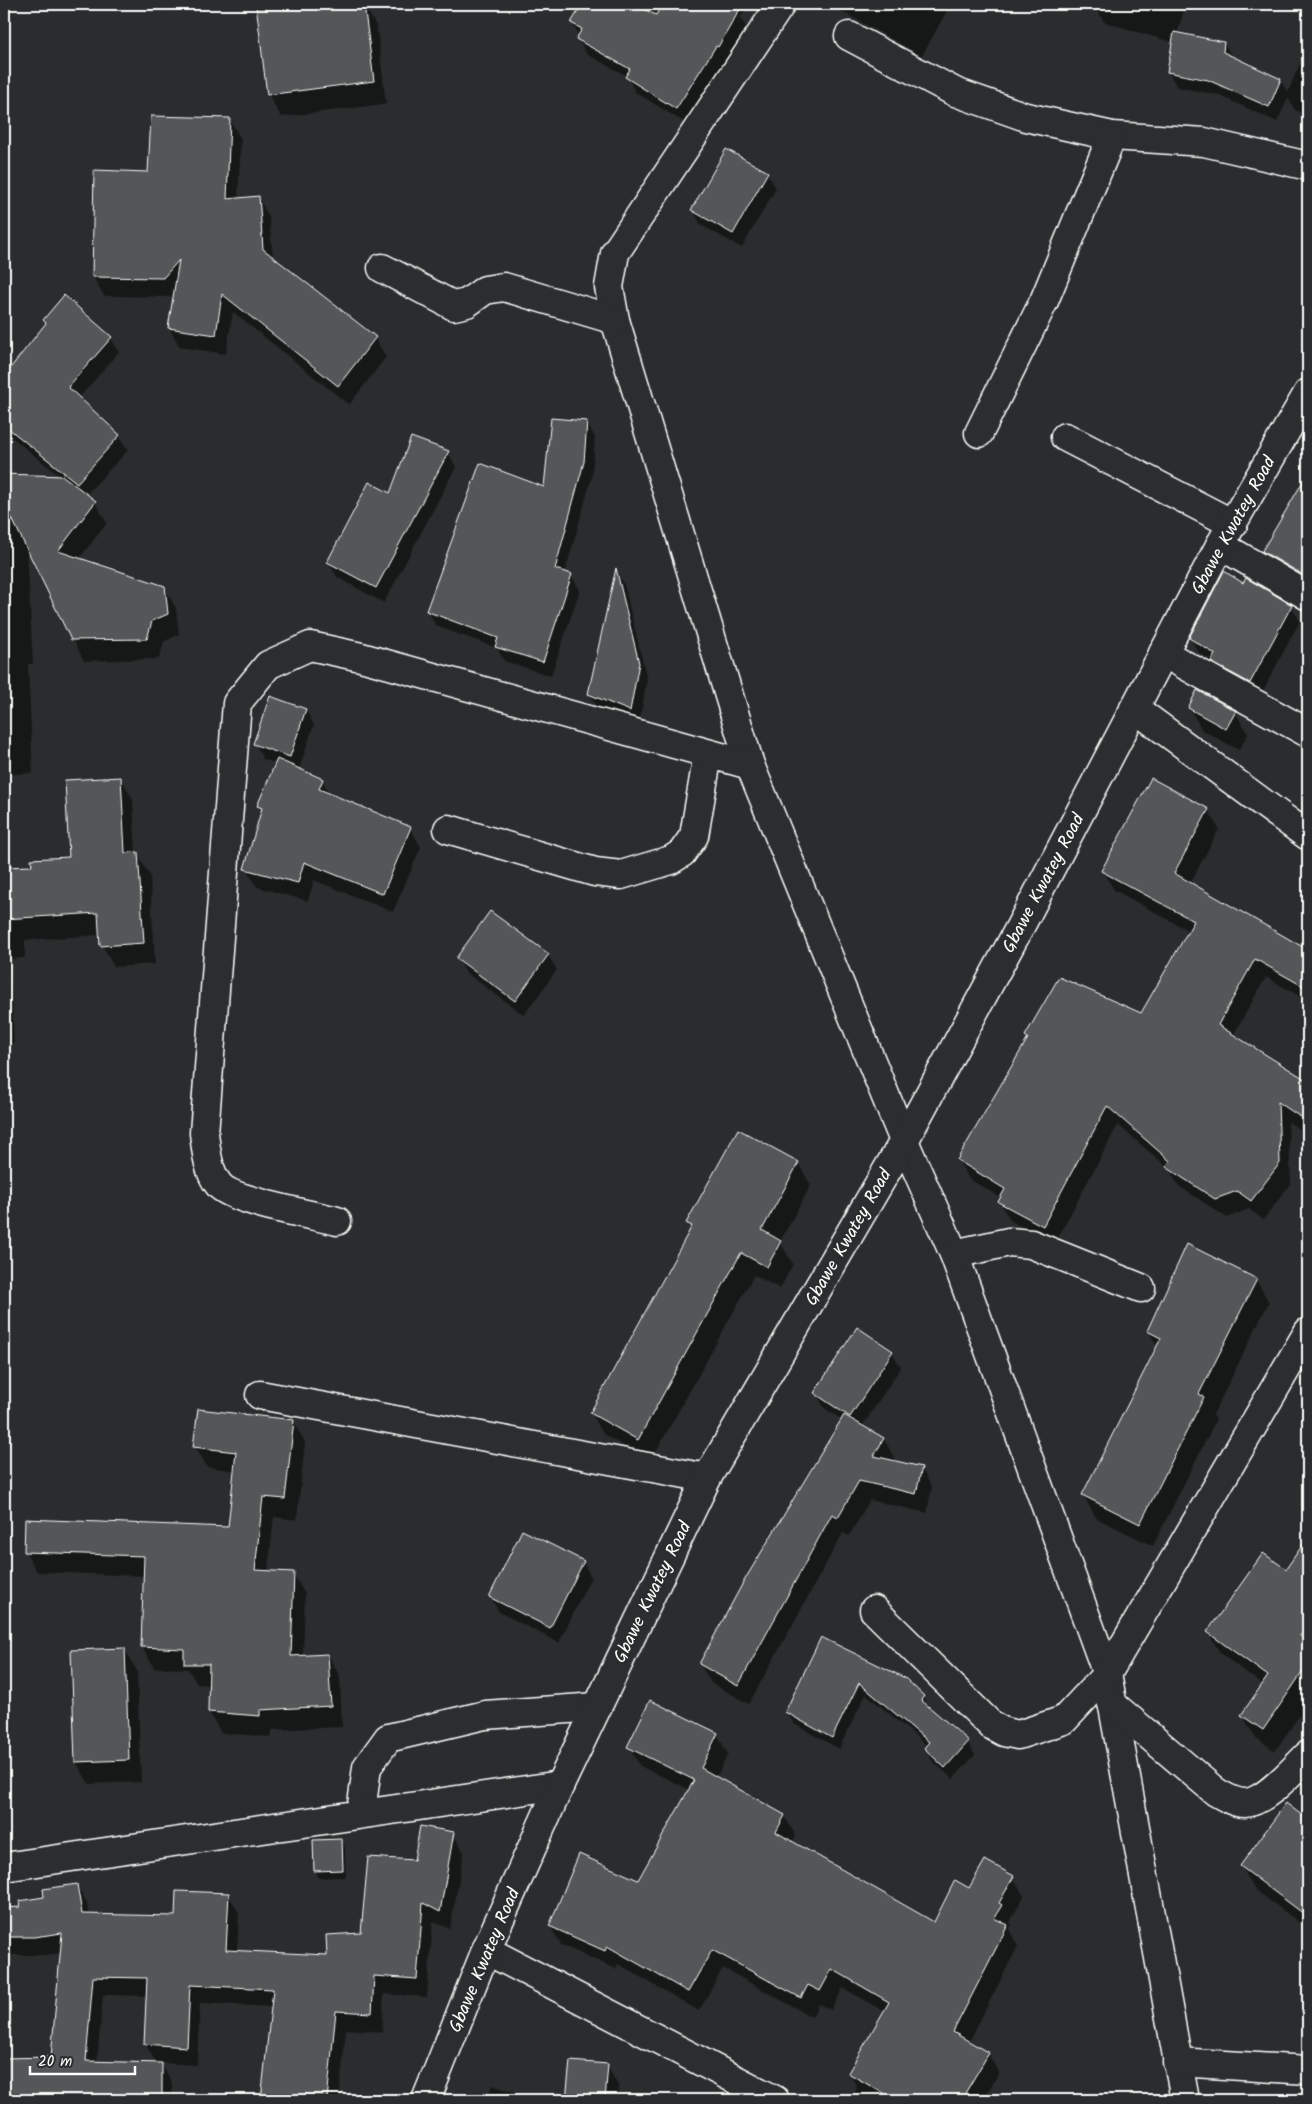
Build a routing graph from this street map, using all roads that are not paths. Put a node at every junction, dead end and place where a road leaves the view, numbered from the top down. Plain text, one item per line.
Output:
1 (781, 4) edge
2 (849, 36) dead end
3 (1112, 136) junction
4 (1308, 166) edge
5 (382, 268) dead end
6 (615, 320) junction
7 (1308, 393) edge
8 (979, 433) dead end
9 (1065, 437) dead end
10 (1226, 534) junction
11 (1308, 596) edge
12 (1164, 653) junction
13 (1134, 708) junction
14 (1308, 733) edge
15 (708, 754) junction
16 (750, 766) junction
17 (448, 829) dead end
18 (1308, 836) edge
19 (904, 1141) junction
20 (337, 1221) dead end
21 (954, 1254) junction
22 (1141, 1288) dead end
23 (1308, 1332) edge
24 (260, 1395) dead end
25 (707, 1478) junction
26 (874, 1610) dead end
27 (1107, 1674) junction
28 (1112, 1704) junction
29 (597, 1707) junction
30 (1308, 1755) edge
31 (560, 1784) junction
32 (361, 1812) junction
33 (4, 1867) edge
34 (486, 1950) junction
35 (1177, 2062) junction
36 (1308, 2070) edge
37 (426, 2100) edge
38 (775, 2100) edge
39 (1185, 2100) edge

1 - 6 street
2 - 3 street
3 - 4 street
3 - 8 street
5 - 6 street
6 - 16 street
7 - 10 street, Gbawe Kwatey Road
9 - 10 street
10 - 11 street
10 - 12 street, Gbawe Kwatey Road
12 - 13 street, Gbawe Kwatey Road
12 - 14 street
13 - 18 street
13 - 19 street, Gbawe Kwatey Road
15 - 16 street
15 - 17 street
15 - 20 street
16 - 19 street
19 - 21 street
19 - 25 street, Gbawe Kwatey Road
21 - 22 street
21 - 27 street
23 - 27 street
24 - 25 street
25 - 29 street, Gbawe Kwatey Road
26 - 27 street
27 - 28 street
28 - 30 street
28 - 35 street
29 - 31 street, Gbawe Kwatey Road
29 - 32 street
31 - 32 street
31 - 34 street, Gbawe Kwatey Road
32 - 33 street
34 - 37 street, Gbawe Kwatey Road
34 - 38 street
35 - 36 street
35 - 39 street

